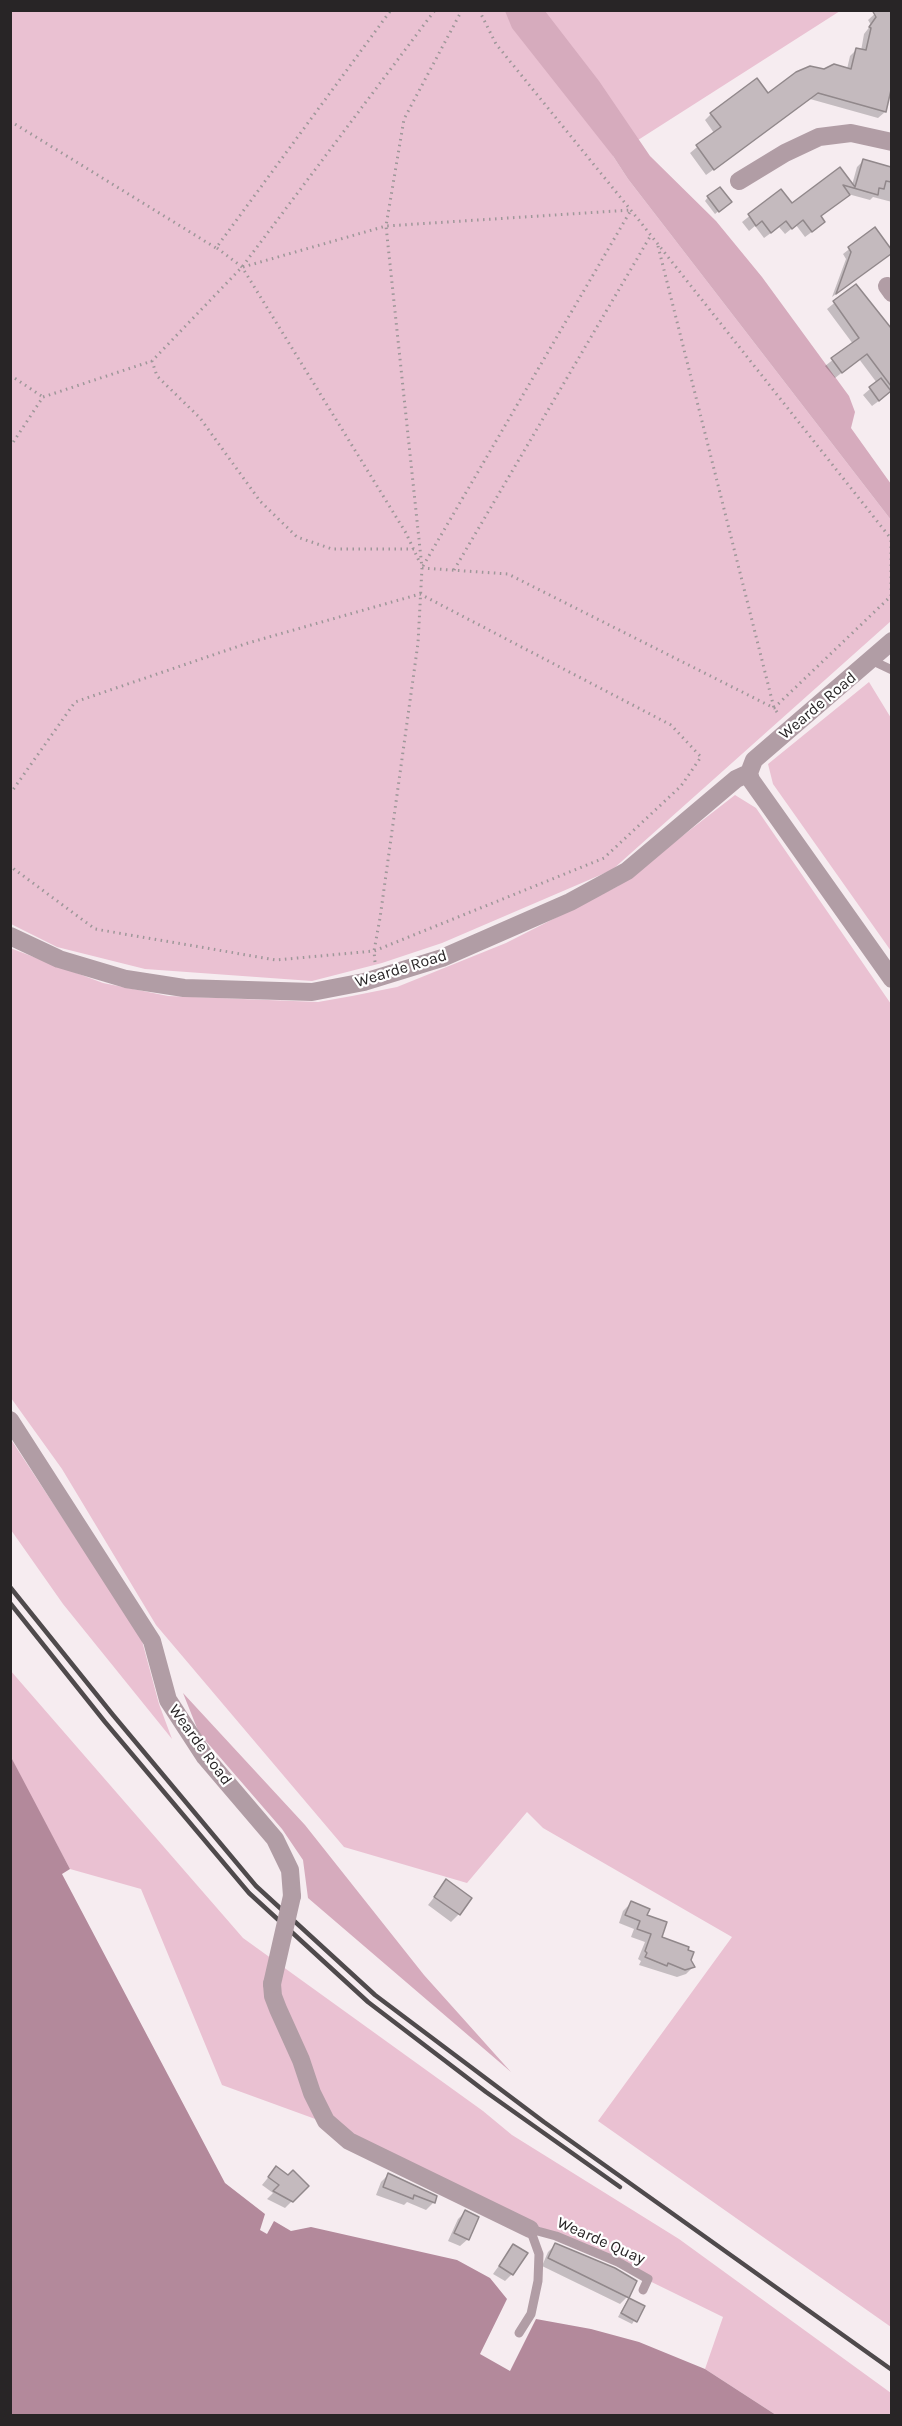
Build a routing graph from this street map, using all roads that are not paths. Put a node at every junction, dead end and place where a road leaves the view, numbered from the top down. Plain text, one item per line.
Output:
1 (891, 142) edge
2 (739, 181) dead end
3 (891, 641) edge
4 (871, 660) junction
5 (891, 670) edge
6 (749, 773) junction
7 (10, 936) edge
8 (891, 979) edge
9 (10, 1420) edge
10 (530, 2229) junction
11 (643, 2290) dead end
12 (519, 2333) dead end

1 - 2 street
3 - 4 street, Wearde Road
4 - 5 lane
4 - 6 street, Wearde Road
6 - 7 street, Wearde Road
6 - 8 street
9 - 10 street, Wearde Road, bridge
10 - 11 lane, Wearde Quay
10 - 12 lane

